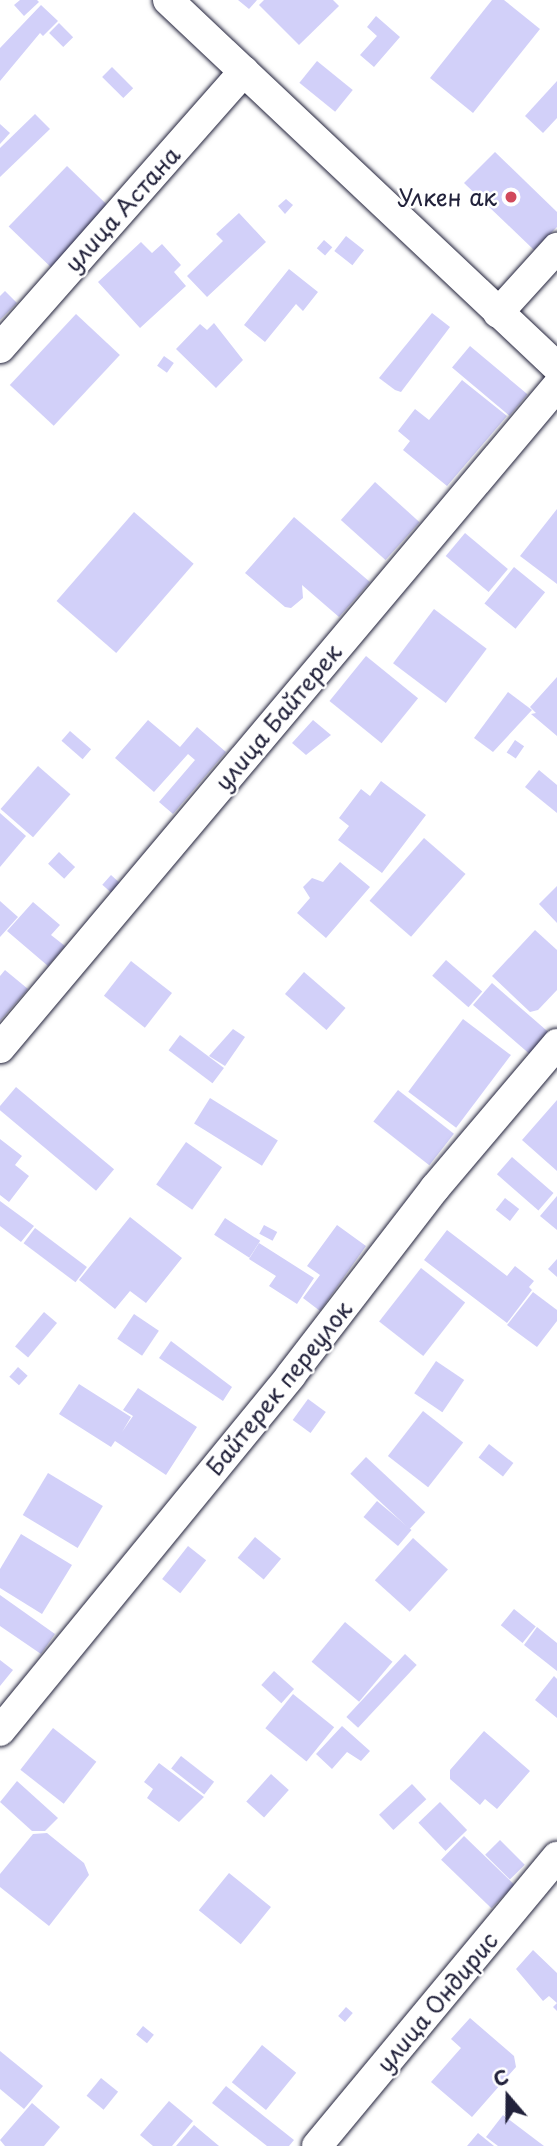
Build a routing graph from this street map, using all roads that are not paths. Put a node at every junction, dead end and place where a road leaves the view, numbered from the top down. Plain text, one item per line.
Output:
1 (168, 0) edge
2 (244, 71) junction
3 (557, 248) edge
4 (498, 313) junction
5 (0, 348) edge
6 (557, 367) edge
7 (557, 386) edge
8 (557, 1044) edge
9 (0, 1048) edge
10 (0, 1731) edge
11 (557, 1857) edge
12 (317, 2146) edge

1 - 2 street
2 - 4 street
2 - 5 street, улица Астана
3 - 4 street
4 - 6 street
7 - 9 street, улица Байтерек
8 - 10 street, Байтерек переулок
11 - 12 street, улица Ондирис

